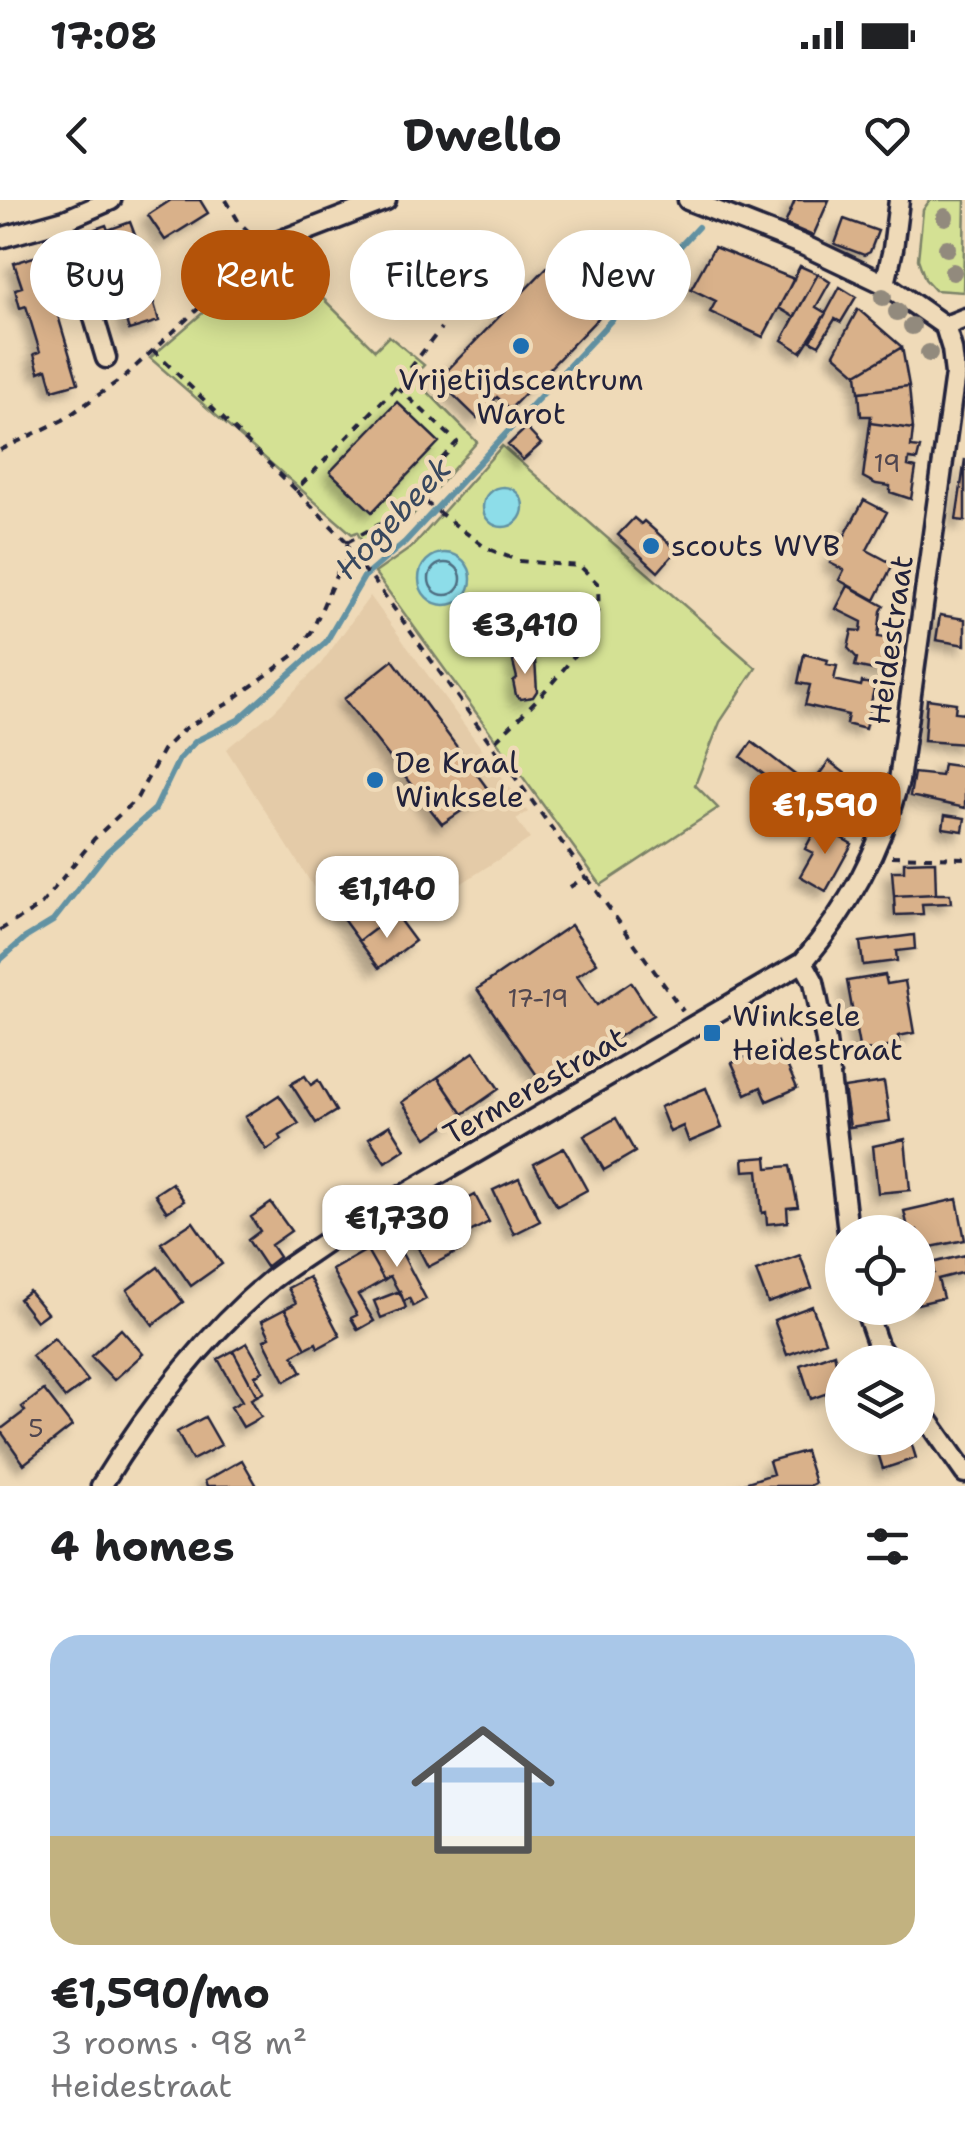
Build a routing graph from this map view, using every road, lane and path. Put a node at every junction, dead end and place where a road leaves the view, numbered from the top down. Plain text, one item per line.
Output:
1 (110, 200) edge
2 (226, 200) edge
3 (386, 200) edge
4 (688, 200) edge
5 (899, 200) edge
6 (64, 220) junction
7 (246, 230) edge
8 (310, 230) edge
9 (0, 238) edge
10 (885, 284) junction
11 (965, 318) edge
12 (186, 320) edge
13 (944, 326) junction
14 (441, 328) dead end
15 (153, 350) junction
16 (106, 358) dead end
17 (396, 387) junction
18 (0, 450) edge
19 (296, 490) junction
20 (412, 492) junction
21 (347, 542) junction
22 (349, 556) junction
23 (492, 744) junction
24 (872, 855) junction
25 (965, 858) edge
26 (588, 875) junction
27 (570, 887) dead end
28 (0, 930) edge
29 (803, 962) junction
30 (693, 1026) junction
31 (846, 1215) edge
32 (935, 1431) edge
33 (965, 1474) edge
34 (101, 1486) edge

1 - 6 street
2 - 7 path
3 - 8 street
4 - 10 street
5 - 10 street
6 - 9 street
6 - 16 street
10 - 13 street
11 - 13 street
12 - 15 path
13 - 24 street, Heidestraat
14 - 17 path
15 - 18 path
15 - 19 path
17 - 19 path
17 - 20 path
19 - 21 path
20 - 21 path
20 - 23 path
21 - 22 path
22 - 23 path
22 - 28 path
23 - 26 path
24 - 25 path
24 - 29 street, Heidestraat
26 - 27 path
26 - 30 path
29 - 30 street, Termerestraat
29 - 31 street
30 - 34 street, Termerestraat
32 - 33 street

